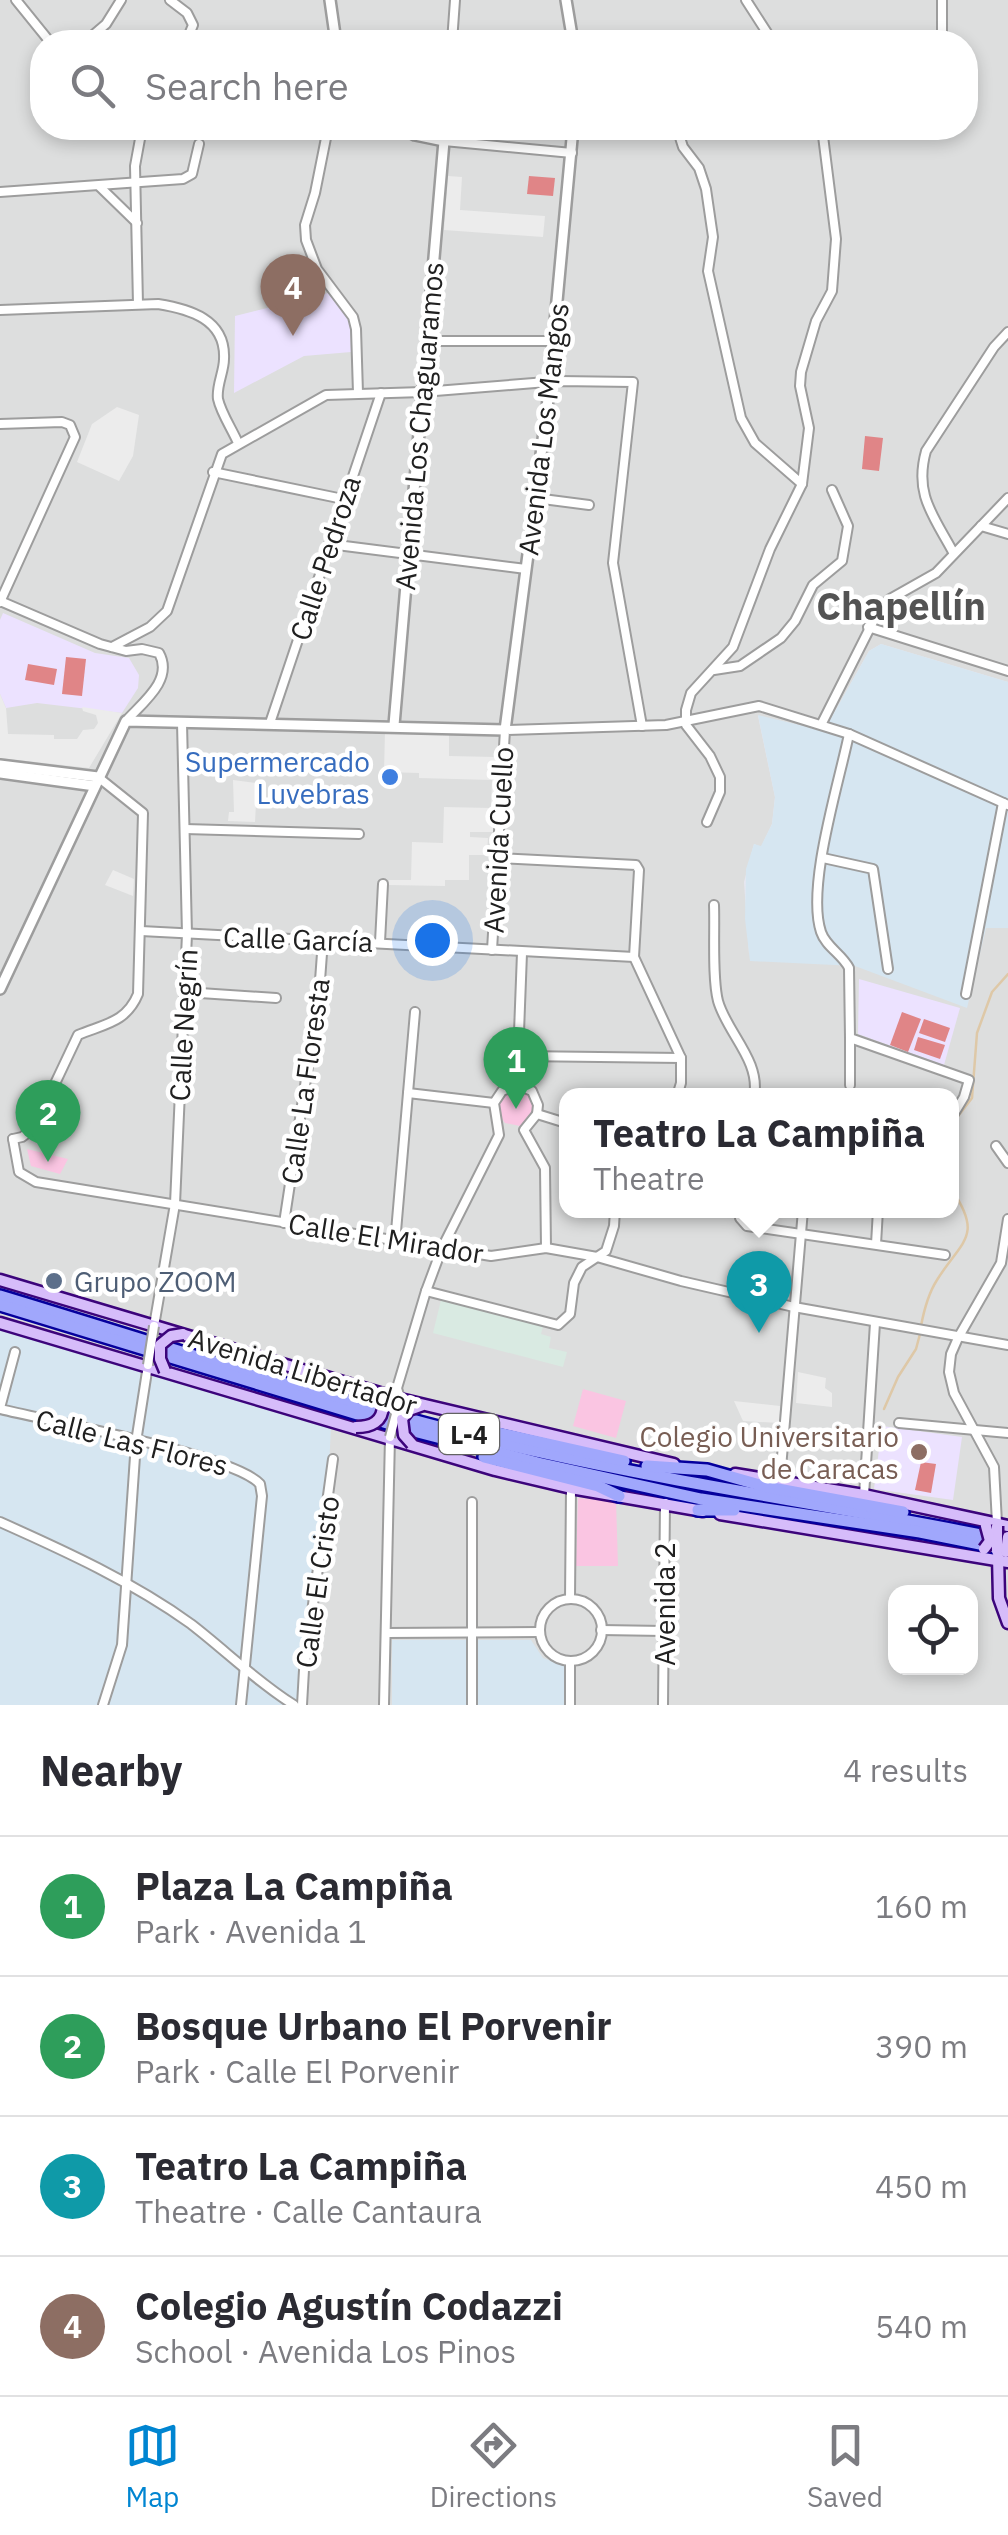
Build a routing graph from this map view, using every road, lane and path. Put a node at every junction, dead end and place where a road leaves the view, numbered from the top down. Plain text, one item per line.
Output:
1 (16, 0) edge
2 (120, 0) edge
3 (170, 0) edge
4 (330, 0) edge
5 (454, 0) edge
6 (566, 0) edge
7 (746, 0) edge
8 (942, 0) edge
9 (40, 30) edge
10 (99, 30) edge
11 (192, 30) edge
12 (334, 30) edge
13 (453, 30) edge
14 (571, 30) edge
15 (765, 30) edge
16 (942, 30) edge
17 (139, 140) edge
18 (326, 140) edge
19 (429, 140) edge
20 (573, 140) edge
21 (681, 140) edge
22 (824, 140) edge
23 (444, 142) junction
24 (199, 144) dead end
25 (572, 153) junction
26 (135, 182) junction
27 (99, 186) junction
28 (0, 192) edge
29 (137, 222) junction
30 (138, 304) junction
31 (0, 310) edge
32 (1008, 332) edge
33 (554, 340) junction
34 (427, 342) junction
35 (550, 382) junction
36 (422, 392) junction
37 (381, 393) junction
38 (358, 394) junction
39 (0, 424) edge
40 (238, 443) junction
41 (213, 472) junction
42 (802, 484) junction
43 (832, 490) dead end
44 (535, 498) junction
45 (1008, 498) edge
46 (344, 499) junction
47 (589, 505) dead end
48 (981, 526) junction
49 (1008, 534) edge
50 (329, 544) junction
51 (953, 552) junction
52 (406, 554) junction
53 (526, 568) junction
54 (0, 602) edge
55 (868, 627) junction
56 (112, 646) junction
57 (714, 670) junction
58 (1008, 670) edge
59 (126, 721) junction
60 (686, 722) junction
61 (182, 723) junction
62 (270, 723) junction
63 (822, 724) junction
64 (394, 725) junction
65 (642, 726) junction
66 (504, 730) junction
67 (849, 734) junction
68 (0, 764) edge
69 (0, 774) edge
70 (97, 782) junction
71 (1006, 804) edge
72 (708, 822) dead end
73 (185, 829) junction
74 (359, 834) dead end
75 (497, 858) junction
76 (823, 858) junction
77 (383, 884) dead end
78 (714, 905) dead end
79 (141, 931) junction
80 (188, 934) junction
81 (323, 940) junction
82 (380, 942) junction
83 (492, 950) junction
84 (522, 953) junction
85 (634, 957) junction
86 (888, 969) dead end
87 (0, 989) edge
88 (184, 992) junction
89 (966, 994) dead end
90 (276, 998) dead end
91 (415, 1012) dead end
92 (850, 1038) junction
93 (518, 1056) junction
94 (681, 1058) junction
95 (517, 1084) junction
96 (850, 1085) dead end
97 (680, 1088) edge
98 (755, 1088) edge
99 (408, 1093) junction
100 (494, 1104) junction
101 (959, 1104) edge
102 (538, 1114) junction
103 (559, 1121) edge
104 (0, 1132) edge
105 (12, 1138) junction
106 (996, 1146) dead end
107 (1008, 1163) edge
108 (174, 1204) junction
109 (614, 1218) edge
110 (740, 1218) edge
111 (802, 1218) edge
112 (878, 1218) edge
113 (1008, 1219) edge
114 (284, 1223) junction
115 (800, 1236) junction
116 (395, 1242) junction
117 (876, 1244) junction
118 (442, 1248) junction
119 (546, 1248) junction
120 (946, 1255) dead end
121 (597, 1257) junction
122 (1005, 1264) edge
123 (0, 1280) edge
124 (426, 1291) junction
125 (0, 1296) edge
126 (0, 1305) edge
127 (794, 1308) junction
128 (0, 1323) edge
129 (875, 1324) junction
130 (154, 1326) junction
131 (183, 1334) junction
132 (958, 1338) junction
133 (1008, 1345) edge
134 (16, 1352) dead end
135 (148, 1365) junction
136 (165, 1371) junction
137 (370, 1390) junction
138 (400, 1399) junction
139 (423, 1405) junction
140 (0, 1409) edge
141 (899, 1423) dead end
142 (426, 1424) junction
143 (356, 1428) junction
144 (410, 1430) junction
145 (975, 1430) junction
146 (1008, 1434) edge
147 (390, 1437) junction
148 (136, 1442) junction
149 (412, 1444) junction
150 (333, 1459) dead end
151 (707, 1470) junction
152 (780, 1480) junction
153 (571, 1488) junction
154 (864, 1495) junction
155 (619, 1496) junction
156 (472, 1502) dead end
157 (665, 1502) junction
158 (698, 1510) junction
159 (0, 1522) edge
160 (994, 1524) edge
161 (949, 1528) junction
162 (963, 1541) junction
163 (1005, 1551) edge
164 (979, 1553) junction
165 (128, 1585) junction
166 (570, 1599) junction
167 (1008, 1623) edge
168 (602, 1630) junction
169 (664, 1631) junction
170 (472, 1632) junction
171 (540, 1632) junction
172 (386, 1633) junction
173 (570, 1661) junction
174 (245, 1670) junction
175 (103, 1705) edge
176 (241, 1705) edge
177 (294, 1705) edge
178 (302, 1705) edge
179 (384, 1705) edge
180 (472, 1705) edge
181 (570, 1705) edge
182 (663, 1705) edge

1 - 9 street
2 - 10 street
3 - 11 street
4 - 12 street
5 - 13 street
6 - 14 street
7 - 15 street
8 - 16 street
17 - 26 street
18 - 38 street
19 - 23 street
20 - 25 street, Avenida Los Mangos
21 - 42 street
22 - 42 street
23 - 25 street
23 - 34 street, Avenida Los Chaguaramos
24 - 26 street
25 - 33 street, Avenida Los Mangos
26 - 27 street
26 - 29 street
27 - 28 street
27 - 29 street
29 - 30 street
30 - 31 street
30 - 40 street
32 - 51 street
33 - 34 street
33 - 35 street, Avenida Los Mangos
34 - 36 street, Avenida Los Chaguaramos
35 - 36 street
35 - 44 street, Avenida Los Mangos
35 - 65 street
36 - 37 street
36 - 52 street, Avenida Los Chaguaramos
37 - 38 street
37 - 46 street, Calle Pedroza
38 - 40 street
39 - 54 street
40 - 41 street
41 - 46 street
41 - 56 street
42 - 57 street
43 - 57 street
44 - 47 street
44 - 53 street, Avenida Los Mangos
45 - 48 street
46 - 50 street, Calle Pedroza
48 - 49 street
48 - 51 street
50 - 52 street
50 - 62 street, Calle Pedroza
51 - 55 street
52 - 53 street
52 - 64 street, Avenida Los Chaguaramos
53 - 66 street, Avenida Los Mangos
54 - 56 street
55 - 58 street
55 - 63 street
56 - 59 street
57 - 60 street
59 - 61 street
59 - 70 street
60 - 63 street
60 - 65 street
60 - 72 street
61 - 62 street
61 - 73 street, Calle Negrín
62 - 64 street
63 - 67 street
64 - 66 street
65 - 66 street
66 - 75 street, Avenida Cuello
67 - 71 street
67 - 76 street
68 - 70 street
69 - 70 street
70 - 79 street
70 - 87 street
71 - 89 street
73 - 74 street
73 - 80 street, Calle Negrín
75 - 83 street, Avenida Cuello
75 - 85 street
76 - 86 street
76 - 92 street
77 - 82 street
78 - 98 street
79 - 80 street, Calle García
79 - 105 street
80 - 81 street, Calle García
80 - 88 street, Calle Negrín
81 - 82 street, Calle García
81 - 114 street, Calle La Floresta
82 - 83 street, Calle García
83 - 84 street, Calle García
84 - 85 street, Calle García
84 - 93 street
85 - 94 street
88 - 90 street
88 - 108 street, Calle Negrín
91 - 99 street
92 - 96 street
92 - 101 street
93 - 94 street
93 - 95 street
94 - 97 street
95 - 100 street
95 - 102 street
99 - 100 street
99 - 116 street
100 - 118 street
102 - 103 street
102 - 119 street
104 - 105 street
105 - 108 street, Calle El Mirador
106 - 107 street
108 - 114 street, Calle El Mirador
108 - 130 street, Calle Negrín
109 - 121 street
110 - 115 street
111 - 115 street
112 - 117 street
113 - 122 street
114 - 116 street, Calle El Mirador
115 - 117 street
115 - 127 street
116 - 118 street, Calle El Mirador
117 - 120 street
118 - 119 street, Calle El Mirador
118 - 124 street
119 - 121 street, Calle El Mirador
121 - 124 street
121 - 127 street, Calle El Mirador
122 - 132 street
123 - 130 main road, Avenida Libertador / L-4
124 - 138 street
125 - 142 main road, Avenida Libertador / L-4
126 - 144 main road, Avenida Libertador / L-4
127 - 129 street, Calle El Mirador
127 - 152 street
128 - 135 main road, Avenida Libertador / L-4
129 - 132 street, Calle El Mirador
129 - 154 street
130 - 131 main road, Avenida Libertador / L-4
130 - 135 street, Calle Negrín, bridge
131 - 136 main road, bridge
131 - 137 main road, Avenida Libertador / L-4
132 - 133 street, Calle El Mirador
132 - 145 street
134 - 140 street
135 - 136 main road, Avenida Libertador / L-4
135 - 148 street
136 - 143 main road, Avenida Libertador / L-4
137 - 138 main road, Avenida Libertador / L-4
137 - 143 main road, bridge
138 - 139 main road, Avenida Libertador / L-4
138 - 147 street, bridge
139 - 149 main road, L-4, bridge
139 - 151 main road, Avenida Libertador / L-4
140 - 148 street, Calle Las Flores
141 - 145 street
142 - 151 main road, L-4
142 - 161 main road, Avenida Libertador / L-4
143 - 147 main road, Avenida Libertador / L-4
144 - 155 main road, L-4
144 - 162 main road, Avenida Libertador / L-4
145 - 146 street
145 - 160 street
147 - 149 main road, Avenida Libertador / L-4
147 - 172 street
148 - 165 street
148 - 174 street, Calle Las Flores
149 - 153 main road, Avenida Libertador / L-4
150 - 178 street, Calle El Cristo
151 - 152 main road, Avenida Libertador / L-4
151 - 161 main road, L-4
152 - 154 main road, Avenida Libertador / L-4
153 - 155 main road, Avenida Libertador / L-4
153 - 166 street
154 - 160 main road, Avenida Libertador / L-4
155 - 157 main road, Avenida Libertador / L-4
156 - 170 street
157 - 158 main road, Avenida Libertador / L-4
157 - 169 street, Avenida 2
158 - 162 main road, L-4
158 - 164 main road, Avenida Libertador / L-4
159 - 165 street
160 - 163 main road, bridge
160 - 164 main road, bridge
161 - 163 main road, Avenida Libertador / L-4
162 - 163 main road, Avenida Libertador / L-4
163 - 164 main road, Avenida Libertador / L-4
163 - 167 main road
165 - 174 street
165 - 175 street
166 - 168 street
166 - 171 street
168 - 169 street
168 - 173 street
169 - 182 street, Avenida 2
170 - 171 street
170 - 172 street
170 - 180 street
171 - 173 street
172 - 179 street
173 - 181 street
174 - 176 street
174 - 177 street

